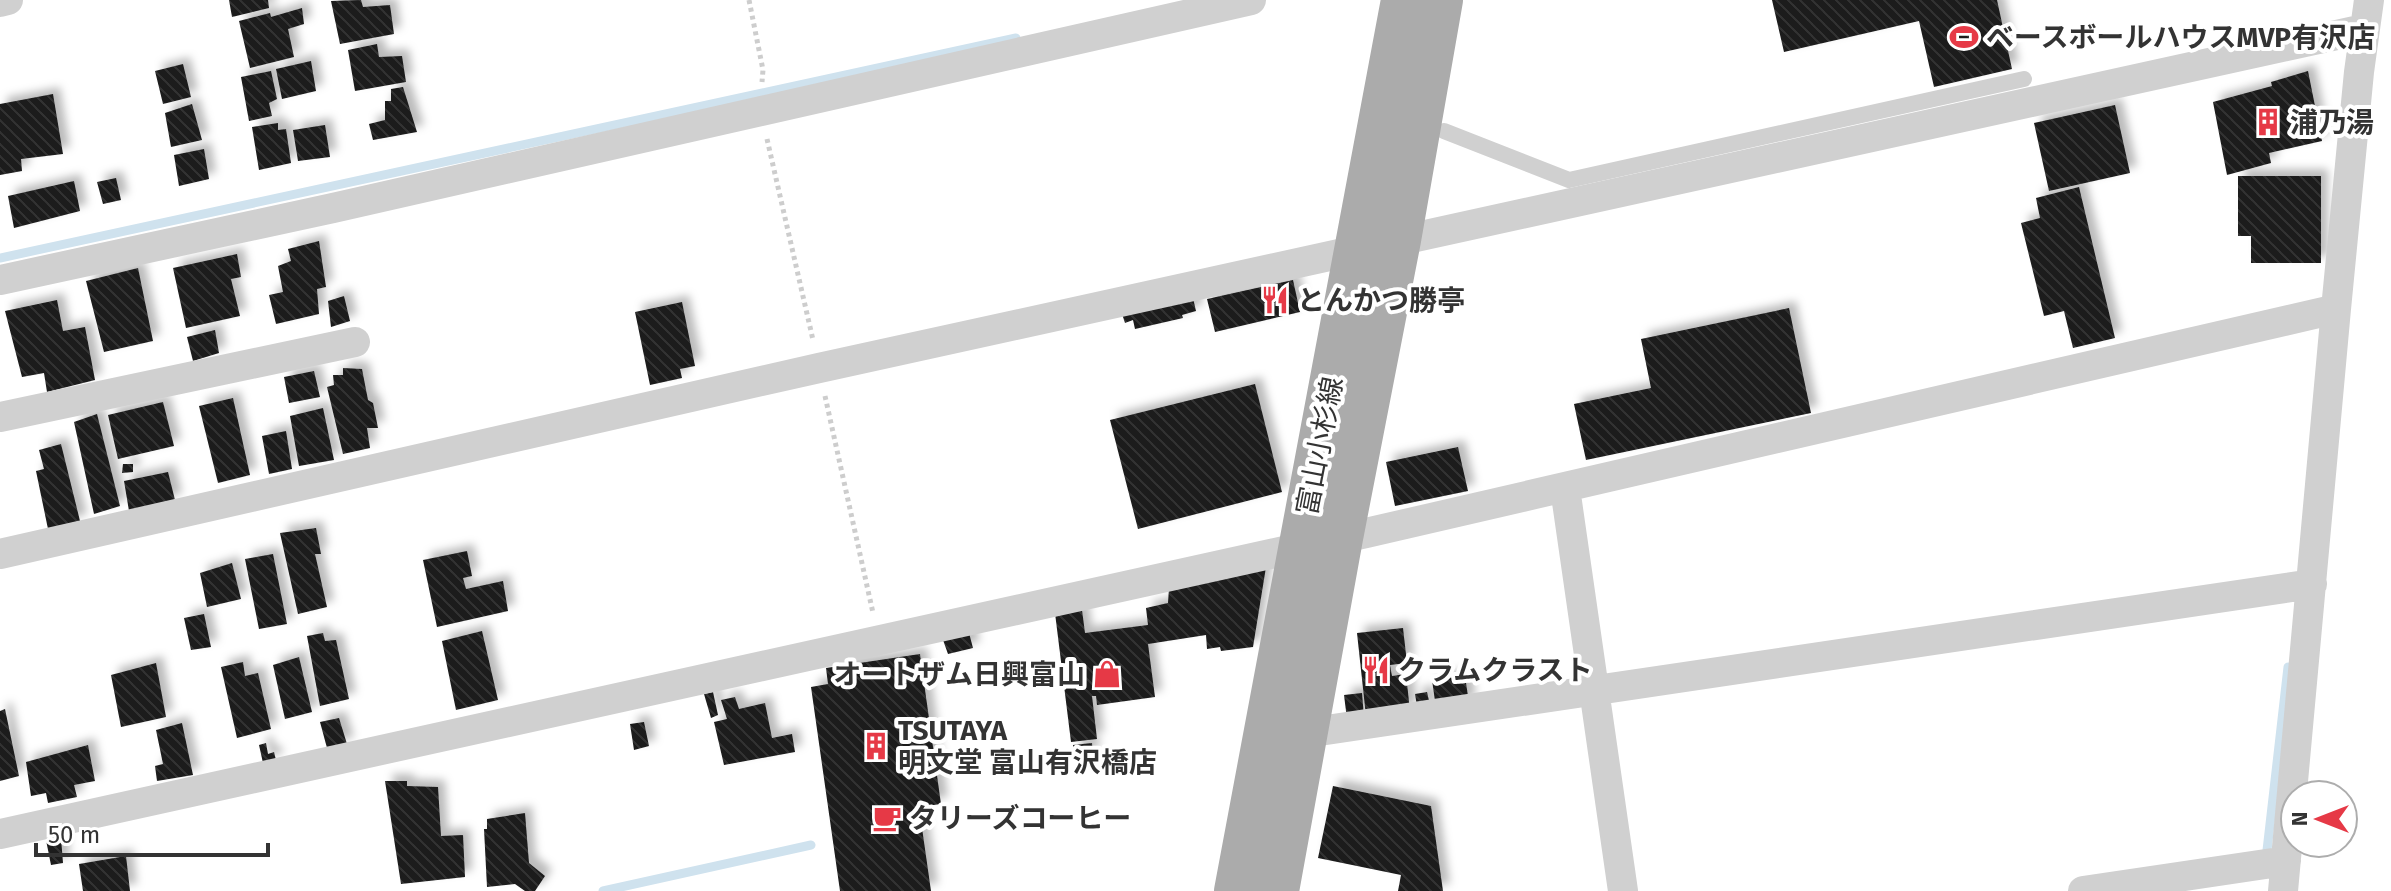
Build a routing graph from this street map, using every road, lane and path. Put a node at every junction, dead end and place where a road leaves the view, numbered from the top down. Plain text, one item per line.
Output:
1 (8, 0) edge
2 (749, 0) edge
3 (1251, 0) edge
4 (1403, 0) edge
5 (1441, 0) edge
6 (0, 2) edge
7 (2373, 12) edge
8 (2024, 79) dead end
9 (761, 111) junction
10 (1444, 131) dead end
11 (1625, 179) junction
12 (1399, 240) junction
13 (1357, 249) junction
14 (0, 280) edge
15 (2336, 309) junction
16 (355, 342) dead end
17 (819, 368) junction
18 (0, 417) edge
19 (1565, 488) junction
20 (1321, 542) junction
21 (0, 554) edge
22 (2312, 584) junction
23 (879, 639) junction
24 (1594, 690) junction
25 (1306, 733) junction
26 (0, 834) edge
27 (2284, 876) edge
28 (1236, 891) edge
29 (1277, 891) edge
30 (1623, 891) edge
31 (2083, 891) edge

1 - 6 street
2 - 9 path
3 - 9 street
4 - 13 main road, 富山小杉線
5 - 12 main road, 富山小杉線
7 - 11 street
7 - 15 street
8 - 11 lane
9 - 14 street
9 - 17 path
10 - 11 lane
11 - 12 street
12 - 13 street
12 - 20 main road, 富山小杉線
13 - 17 street
13 - 20 main road, 富山小杉線
15 - 19 street
15 - 22 street
16 - 18 street
17 - 21 street
17 - 23 path
19 - 20 street
19 - 24 street
20 - 23 street
20 - 25 main road, 富山小杉線
20 - 28 main road, 富山小杉線
22 - 24 street
22 - 27 street
23 - 26 street
24 - 25 street
24 - 30 street
25 - 29 main road, 富山小杉線
27 - 31 street

